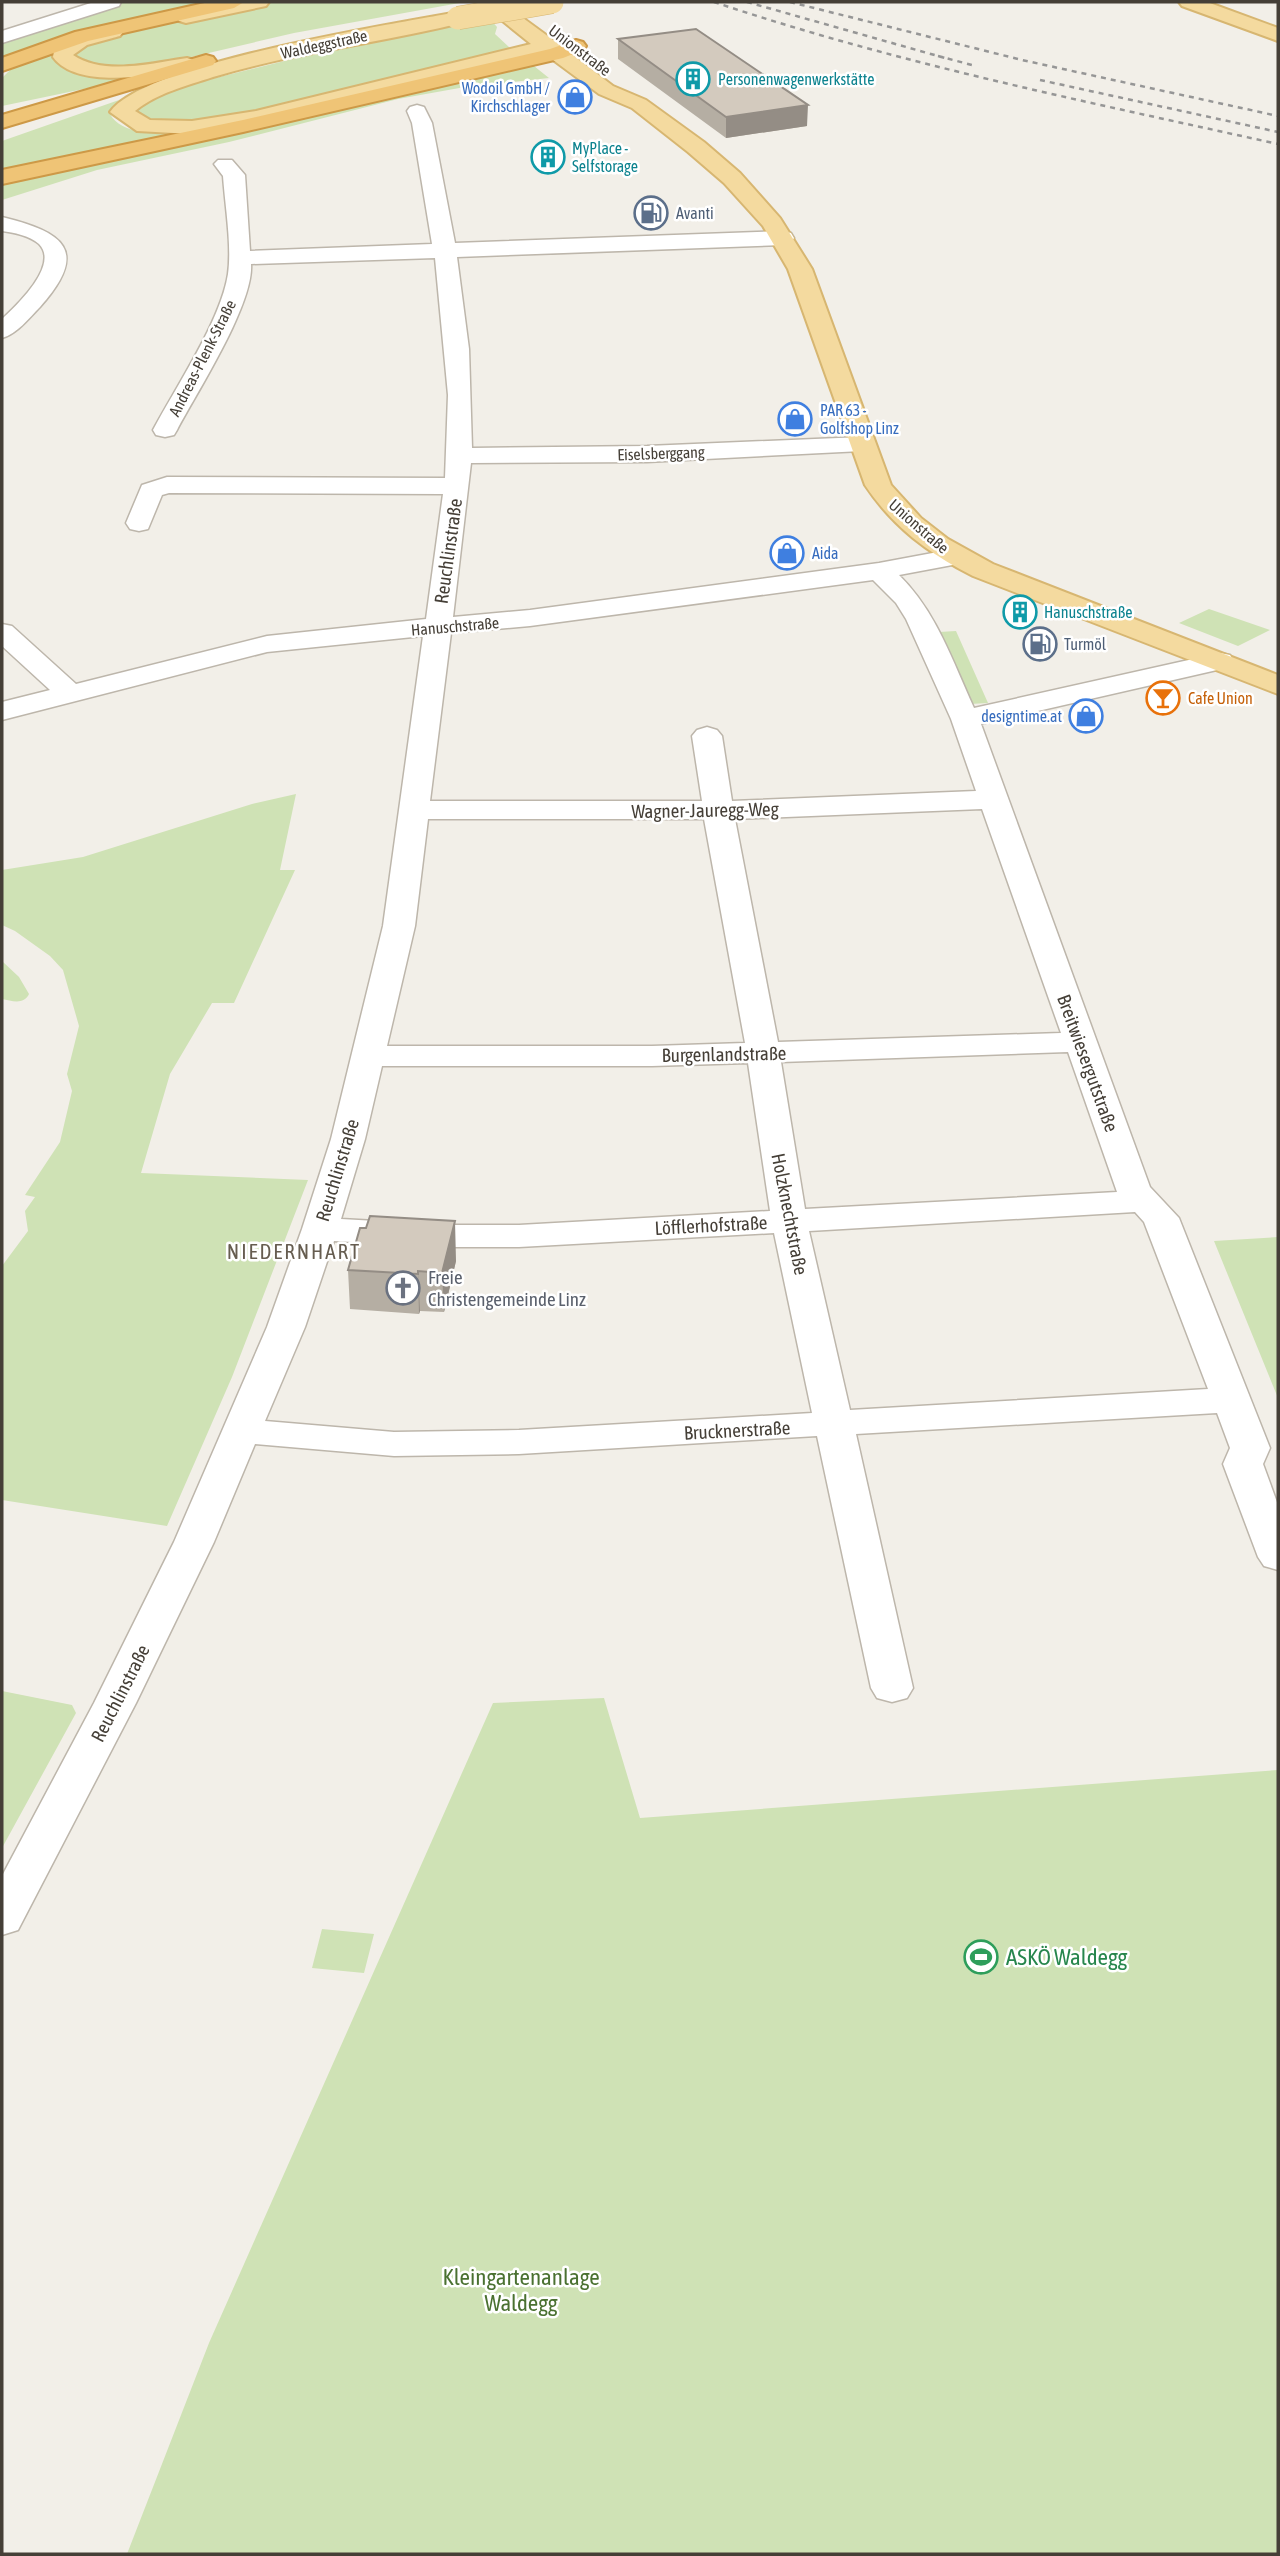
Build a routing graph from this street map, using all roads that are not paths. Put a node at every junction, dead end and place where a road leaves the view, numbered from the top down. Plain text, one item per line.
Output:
1 (111, 2) edge
2 (234, 2) edge
3 (259, 2) edge
4 (489, 2) edge
5 (502, 2) edge
6 (515, 2) edge
7 (552, 2) edge
8 (1189, 2) edge
9 (1214, 2) edge
10 (452, 15) junction
11 (1278, 24) edge
12 (1278, 36) edge
13 (2, 37) edge
14 (576, 46) junction
15 (551, 50) junction
16 (2, 65) edge
17 (199, 69) junction
18 (639, 104) junction
19 (417, 111) dead end
20 (2, 122) edge
21 (2, 134) edge
22 (225, 164) dead end
23 (2, 177) edge
24 (2, 224) edge
25 (783, 238) junction
26 (445, 251) junction
27 (240, 258) junction
28 (2, 331) edge
29 (165, 430) dead end
30 (862, 444) junction
31 (460, 456) junction
32 (457, 486) junction
33 (139, 523) dead end
34 (954, 557) junction
35 (879, 571) junction
36 (438, 628) junction
37 (2, 632) edge
38 (1220, 661) junction
39 (1278, 685) edge
40 (70, 693) junction
41 (2, 711) edge
42 (965, 719) junction
43 (707, 736) dead end
44 (994, 799) junction
45 (414, 810) junction
46 (718, 811) junction
47 (1081, 1042) junction
48 (763, 1053) junction
49 (368, 1056) junction
50 (1144, 1201) junction
51 (789, 1220) junction
52 (320, 1229) junction
53 (1230, 1400) junction
54 (835, 1424) junction
55 (243, 1432) junction
56 (1264, 1448) edge
57 (1278, 1557) edge
58 (892, 1688) dead end
59 (2, 1918) edge

1 - 13 street
2 - 16 highway
3 - 17 main road
4 - 15 main road, Unionstraße
5 - 10 main road
6 - 14 main road, Unionstraße
7 - 10 main road, bridge
8 - 12 main road
9 - 11 main road
10 - 17 main road, Waldeggstraße
14 - 15 highway
14 - 18 main road, Unionstraße
15 - 17 main road
15 - 18 main road, Unionstraße
15 - 23 highway
17 - 20 highway
17 - 21 highway
18 - 25 main road, Unionstraße
19 - 26 street, Reuchlinstraße
22 - 27 street, Andreas-Plenk-Straße
24 - 28 street
25 - 26 street
25 - 30 main road, Unionstraße
26 - 27 street
26 - 31 street, Reuchlinstraße
27 - 29 street, Andreas-Plenk-Straße
30 - 31 street, Eiselsberggang
30 - 34 main road, Unionstraße
31 - 32 street, Reuchlinstraße
32 - 33 street, Reuchlinstraße
32 - 36 street, Reuchlinstraße
34 - 35 street, Hanuschstraße
34 - 38 main road, Unionstraße
35 - 36 street, Hanuschstraße
35 - 42 street, Breitwiesergutstraße
36 - 40 street, Hanuschstraße
36 - 45 street, Reuchlinstraße
37 - 40 street
38 - 39 main road, Unionstraße
38 - 42 street
40 - 41 street, Hanuschstraße
42 - 44 street, Breitwiesergutstraße
43 - 46 street, Holzknechtstraße
44 - 46 street, Wagner-Jauregg-Weg
44 - 47 street, Breitwiesergutstraße
45 - 46 street, Wagner-Jauregg-Weg
45 - 49 street, Reuchlinstraße
46 - 48 street, Holzknechtstraße
47 - 48 street, Burgenlandstraße
47 - 50 street, Breitwiesergutstraße
48 - 49 street, Burgenlandstraße
48 - 51 street, Holzknechtstraße
49 - 52 street, Reuchlinstraße
50 - 51 street, Löfflerhofstraße
50 - 53 street, Breitwiesergutstraße
51 - 52 street, Löfflerhofstraße
51 - 54 street, Holzknechtstraße
52 - 55 street, Reuchlinstraße
53 - 54 street, Brucknerstraße
53 - 56 street, Breitwiesergutstraße
54 - 55 street, Brucknerstraße
54 - 58 street, Holzknechtstraße
55 - 59 street, Reuchlinstraße
56 - 57 street, Breitwiesergutstraße

